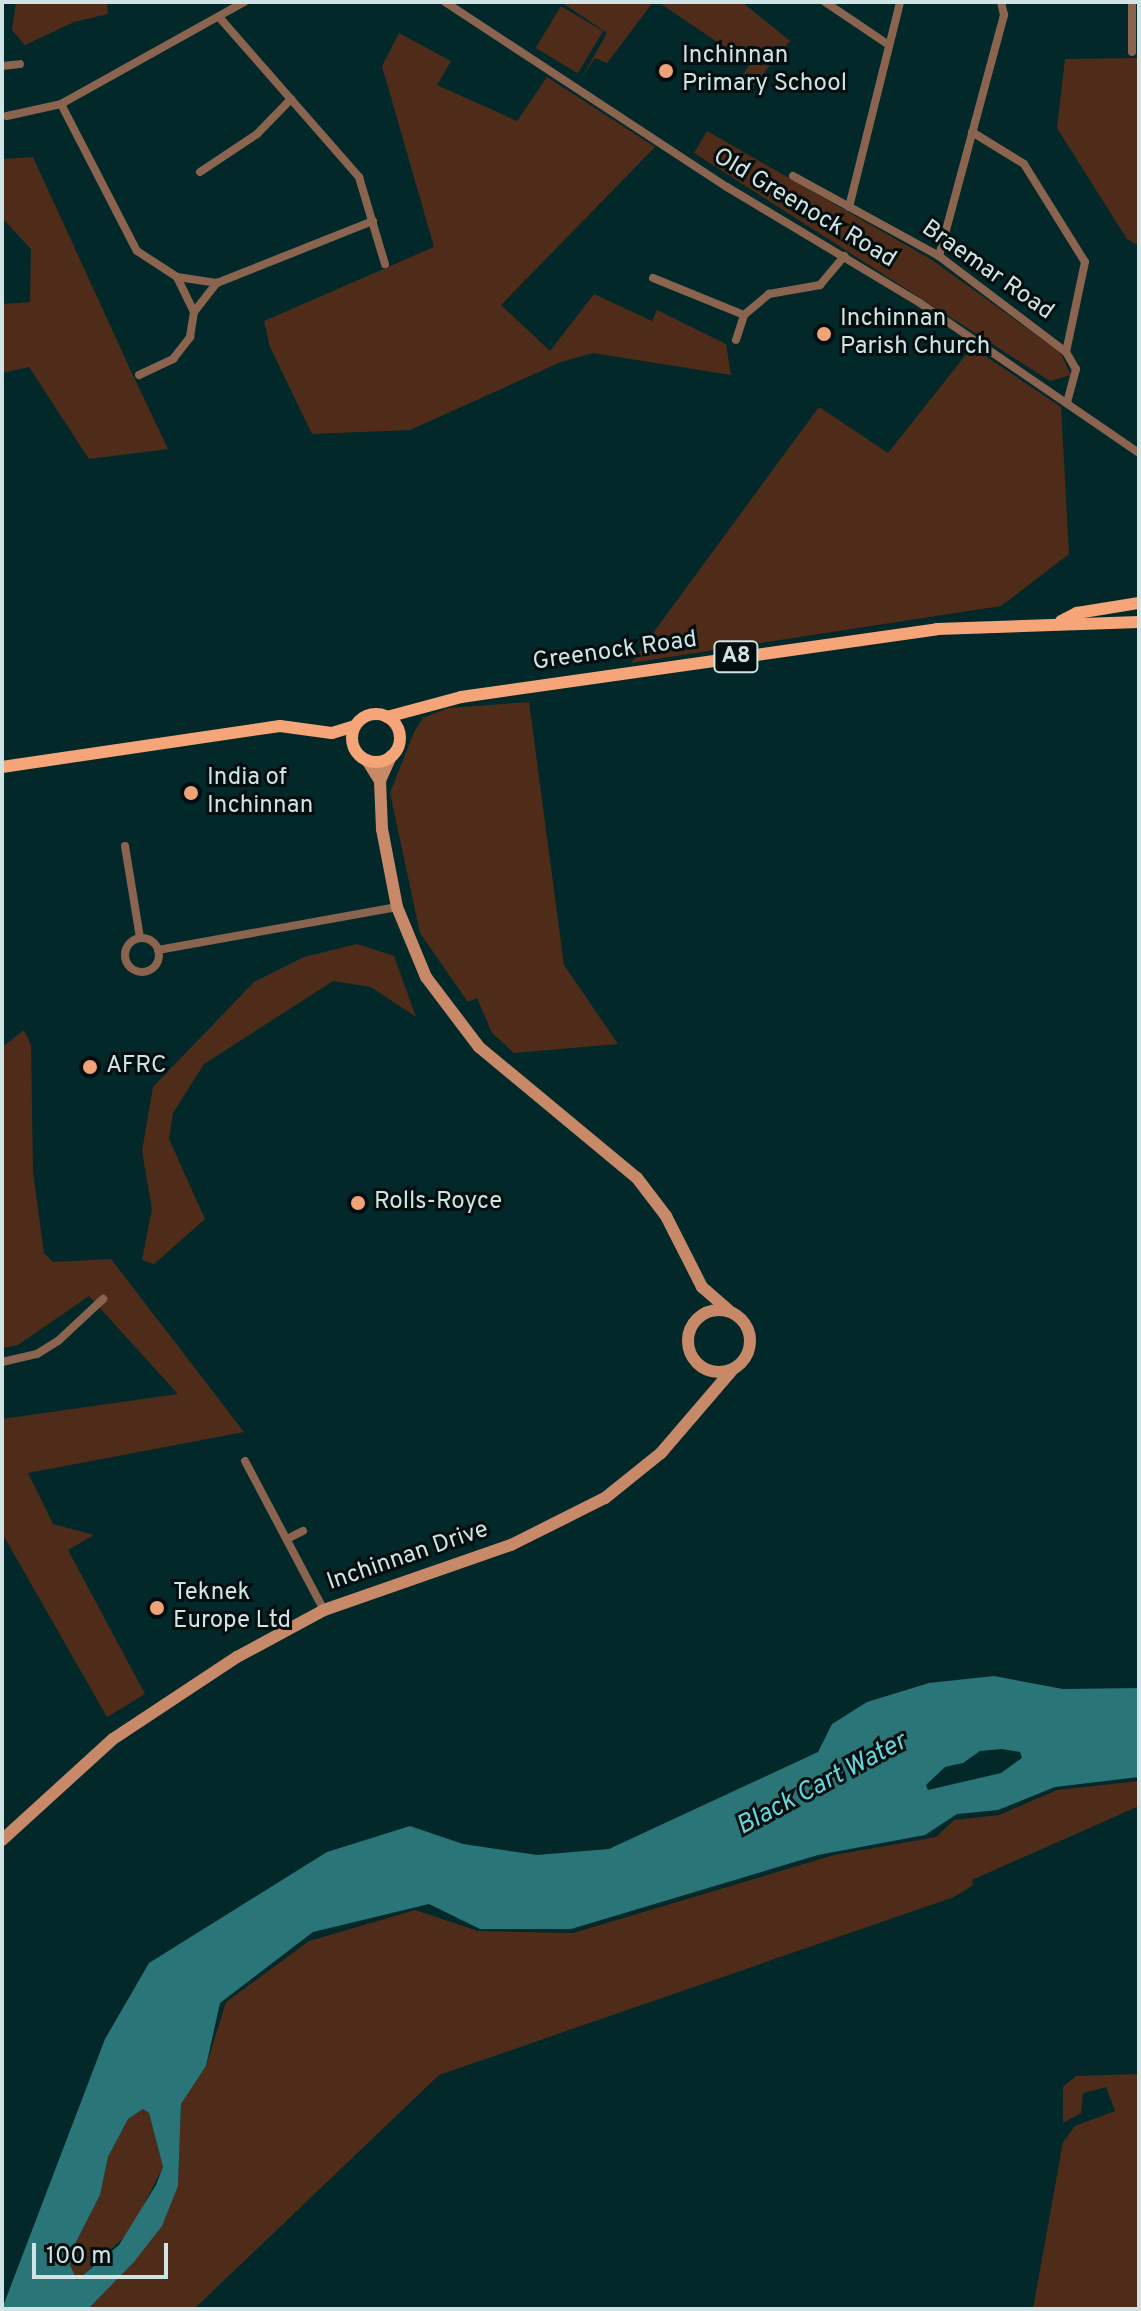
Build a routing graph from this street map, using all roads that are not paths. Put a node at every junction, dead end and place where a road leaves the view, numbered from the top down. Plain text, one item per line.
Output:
1 (243, 2) edge
2 (825, 2) edge
3 (900, 2) edge
4 (1001, 2) edge
5 (1132, 2) edge
6 (447, 3) edge
7 (1136, 14) edge
8 (219, 17) junction
9 (889, 45) junction
10 (1132, 52) dead end
11 (20, 64) dead end
12 (2, 66) edge
13 (291, 99) junction
14 (61, 104) junction
15 (7, 116) dead end
16 (972, 132) junction
17 (200, 172) dead end
18 (793, 176) dead end
19 (849, 207) junction
20 (373, 221) junction
21 (844, 256) junction
22 (939, 256) junction
23 (385, 264) dead end
24 (177, 277) junction
25 (653, 278) dead end
26 (217, 283) junction
27 (194, 312) junction
28 (744, 315) junction
29 (736, 340) dead end
30 (1066, 352) junction
31 (139, 375) dead end
32 (1067, 403) junction
33 (1139, 453) edge
34 (1139, 603) edge
35 (1059, 622) junction
36 (1139, 622) edge
37 (417, 712) junction
38 (387, 717) junction
39 (355, 726) junction
40 (332, 733) junction
41 (399, 735) junction
42 (355, 749) junction
43 (391, 756) junction
44 (367, 760) junction
45 (2, 767) edge
46 (380, 781) junction
47 (125, 846) dead end
48 (397, 907) junction
49 (140, 938) junction
50 (158, 950) junction
51 (702, 1287) junction
52 (103, 1299) dead end
53 (728, 1310) junction
54 (698, 1317) junction
55 (2, 1362) edge
56 (702, 1368) junction
57 (733, 1369) junction
58 (706, 1396) junction
59 (245, 1461) dead end
60 (303, 1531) dead end
61 (287, 1539) junction
62 (324, 1610) junction
63 (2, 1840) edge

1 - 8 street
2 - 9 street
3 - 9 street
4 - 16 street
5 - 7 street
6 - 21 street, Old Greenock Road
7 - 10 street
8 - 13 street
8 - 14 street
9 - 19 street
11 - 12 street
13 - 17 street
13 - 20 street
14 - 15 street
14 - 24 street
16 - 22 street
16 - 30 street
18 - 19 street, Braemar Road
19 - 22 street, Braemar Road
20 - 23 street
20 - 26 street
21 - 28 street
21 - 32 street, Old Greenock Road
22 - 30 street, Braemar Road
24 - 26 street
24 - 27 street
25 - 28 street
26 - 27 street
27 - 31 street
28 - 29 street
30 - 32 street, Braemar Road
32 - 33 street, Old Greenock Road
34 - 35 main road, Greenock Road / A8
35 - 36 main road, Greenock Road / A8
35 - 37 main road, Greenock Road / A8
37 - 38 main road, Greenock Road / A8
37 - 41 main road
38 - 39 main road, A8
38 - 41 main road
39 - 40 main road, A8
39 - 42 main road
40 - 42 main road, A8
40 - 45 main road, A8
41 - 43 main road
42 - 44 main road, A8
43 - 44 main road
43 - 46 street
44 - 46 street
46 - 48 street
47 - 49 street
48 - 50 street
48 - 51 street
49 - 50 street
49 - 50 street
51 - 53 street
51 - 54 street
52 - 55 street
53 - 54 street
53 - 57 street
54 - 56 street
56 - 57 street
56 - 58 street
57 - 58 street, Inchinnan Drive
58 - 62 street, Inchinnan Drive
59 - 61 street
60 - 61 street
61 - 62 street
62 - 63 street, Inchinnan Drive

